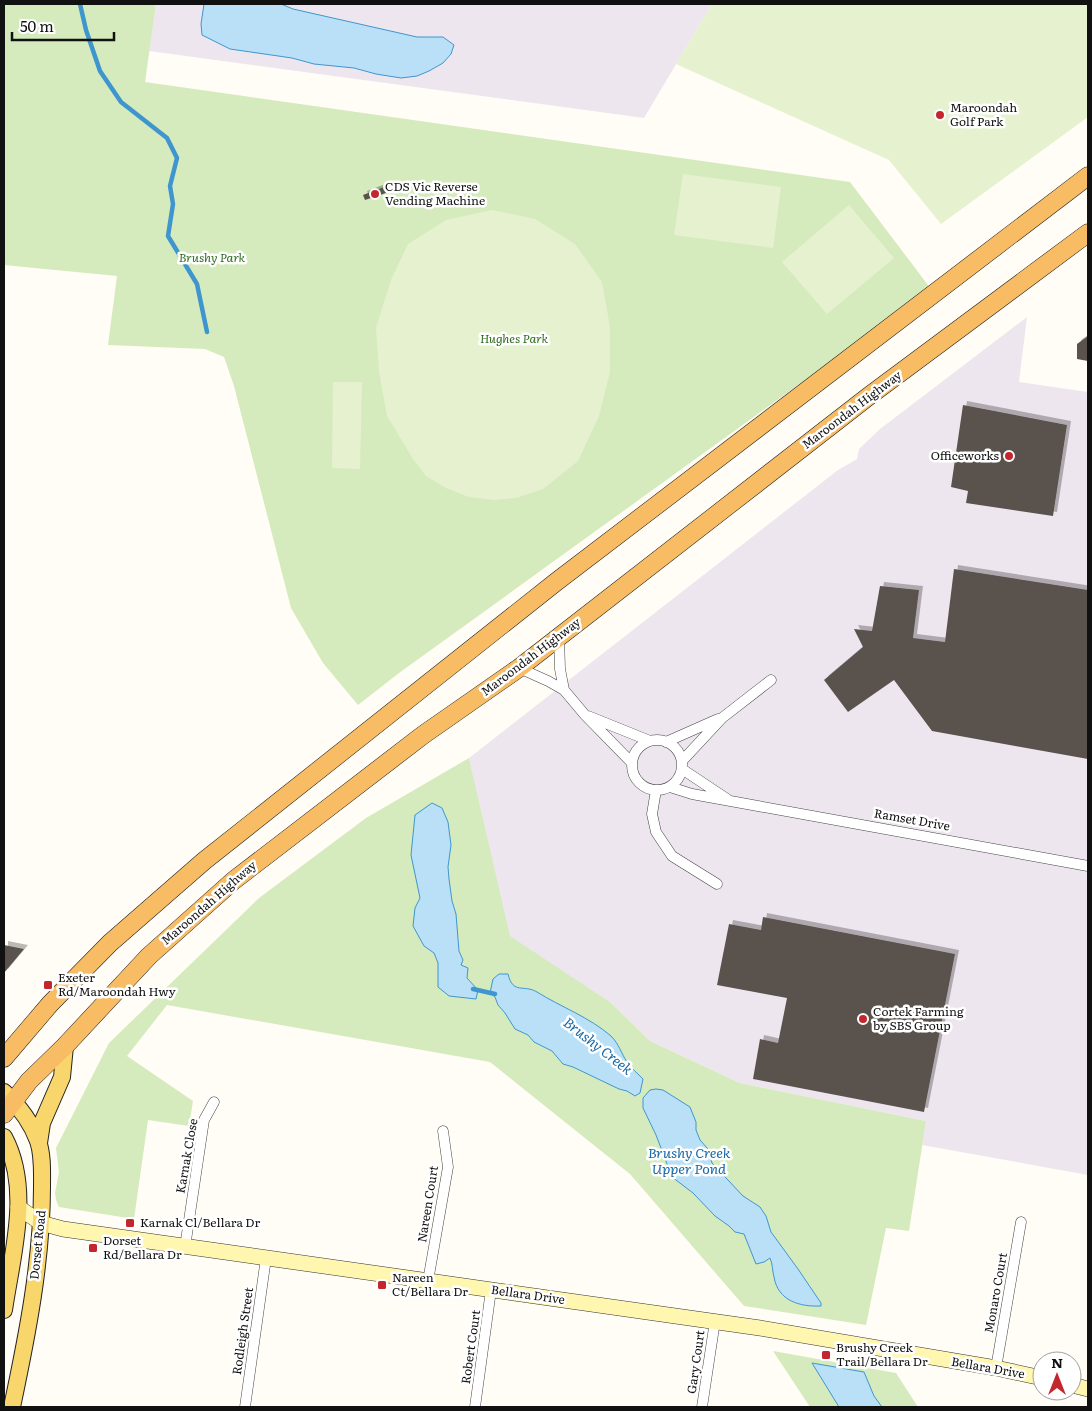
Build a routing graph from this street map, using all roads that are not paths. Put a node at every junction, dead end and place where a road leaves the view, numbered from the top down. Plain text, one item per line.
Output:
1 (1088, 176) edge
2 (1088, 233) edge
3 (559, 636) junction
4 (519, 668) junction
5 (770, 680) dead end
6 (564, 690) junction
7 (585, 715) junction
8 (722, 718) junction
9 (650, 741) junction
10 (666, 742) junction
11 (632, 763) junction
12 (682, 765) junction
13 (670, 786) junction
14 (656, 790) junction
15 (731, 801) junction
16 (1088, 866) edge
17 (717, 884) dead end
18 (65, 1046) junction
19 (4, 1058) edge
20 (7, 1102) edge
21 (214, 1102) dead end
22 (443, 1131) dead end
23 (4, 1137) edge
24 (39, 1143) junction
25 (4, 1196) edge
26 (18, 1208) junction
27 (1021, 1222) dead end
28 (41, 1223) junction
29 (185, 1246) junction
30 (266, 1258) junction
31 (9, 1273) junction
32 (35, 1276) junction
33 (428, 1281) junction
34 (491, 1290) junction
35 (4, 1310) edge
36 (715, 1321) junction
37 (996, 1368) junction
38 (1032, 1376) edge
39 (12, 1407) edge
40 (245, 1407) edge
41 (475, 1407) edge
42 (702, 1407) edge

1 - 19 highway
2 - 3 highway, Maroondah Highway
3 - 4 highway, Maroondah Highway
3 - 6 street
4 - 6 street
4 - 18 highway, Maroondah Highway
5 - 8 street
6 - 7 street
7 - 9 street
7 - 11 street
8 - 10 street
8 - 12 street
9 - 10 street
9 - 11 street
10 - 12 street
11 - 14 street
12 - 13 street
12 - 15 street, Ramset Drive
13 - 14 street
13 - 15 street, Ramset Drive
14 - 17 street
15 - 16 street, Ramset Drive
18 - 20 highway, Maroondah Highway
18 - 24 main road
20 - 24 main road, Dorset Road
21 - 29 street, Karnak Close
22 - 33 street, Nareen Court
23 - 26 main road, Dorset Road
24 - 28 main road, Dorset Road
25 - 26 main road
26 - 28 main road, Bellara Drive
26 - 31 main road, Dorset Road
27 - 37 street, Monaro Court
28 - 29 main road, Bellara Drive
28 - 32 main road, Dorset Road
29 - 30 main road, Bellara Drive
30 - 33 main road, Bellara Drive
30 - 40 street, Rodleigh Street
31 - 32 main road
31 - 35 main road, Dorset Road
32 - 39 main road, Dorset Road
33 - 34 main road, Bellara Drive
34 - 36 main road, Bellara Drive
34 - 41 street, Robert Court
36 - 37 main road, Bellara Drive
36 - 42 street, Gary Court
37 - 38 main road, Bellara Drive

